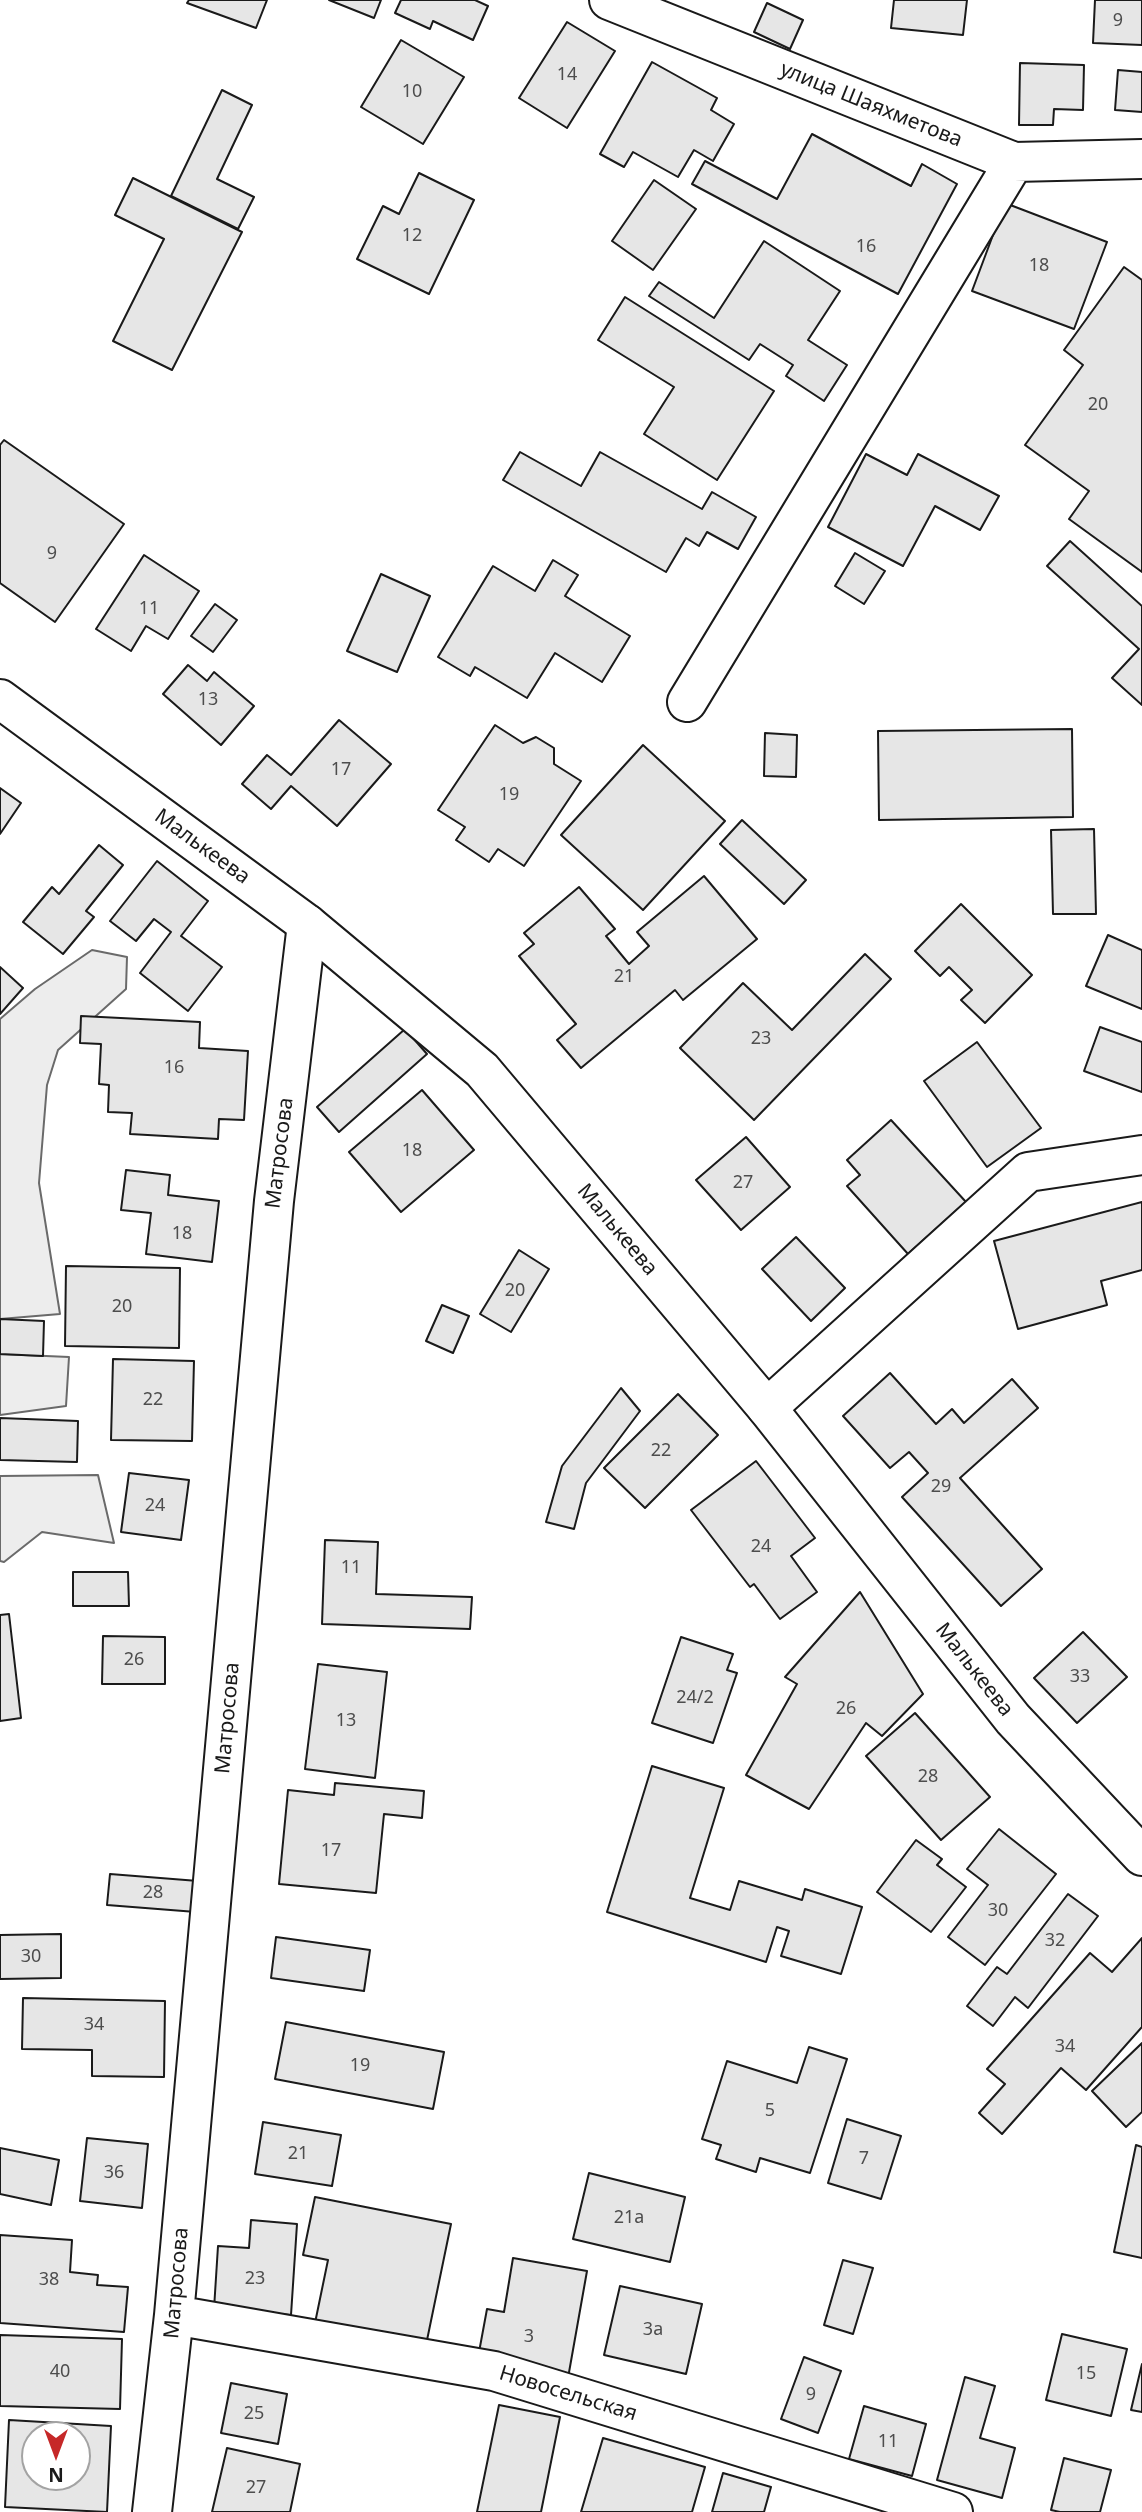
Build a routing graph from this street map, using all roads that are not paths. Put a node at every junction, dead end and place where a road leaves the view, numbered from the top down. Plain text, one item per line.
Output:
1 (609, 0) edge
2 (1142, 159) edge
3 (1014, 162) junction
4 (0, 699) edge
5 (687, 702) dead end
6 (307, 924) junction
7 (1142, 1154) edge
8 (767, 1408) junction
9 (1142, 1856) edge
10 (174, 2315) junction
11 (152, 2512) edge
12 (953, 2512) edge

1 - 3 street, улица Шаяхметова
2 - 3 street, улица Шаяхметова
3 - 5 street
4 - 6 street, Малькеева
6 - 8 street, Малькеева
6 - 10 street, Матросова
7 - 8 street
8 - 9 street, Малькеева
10 - 11 street, Матросова
10 - 12 street, Новосельская

